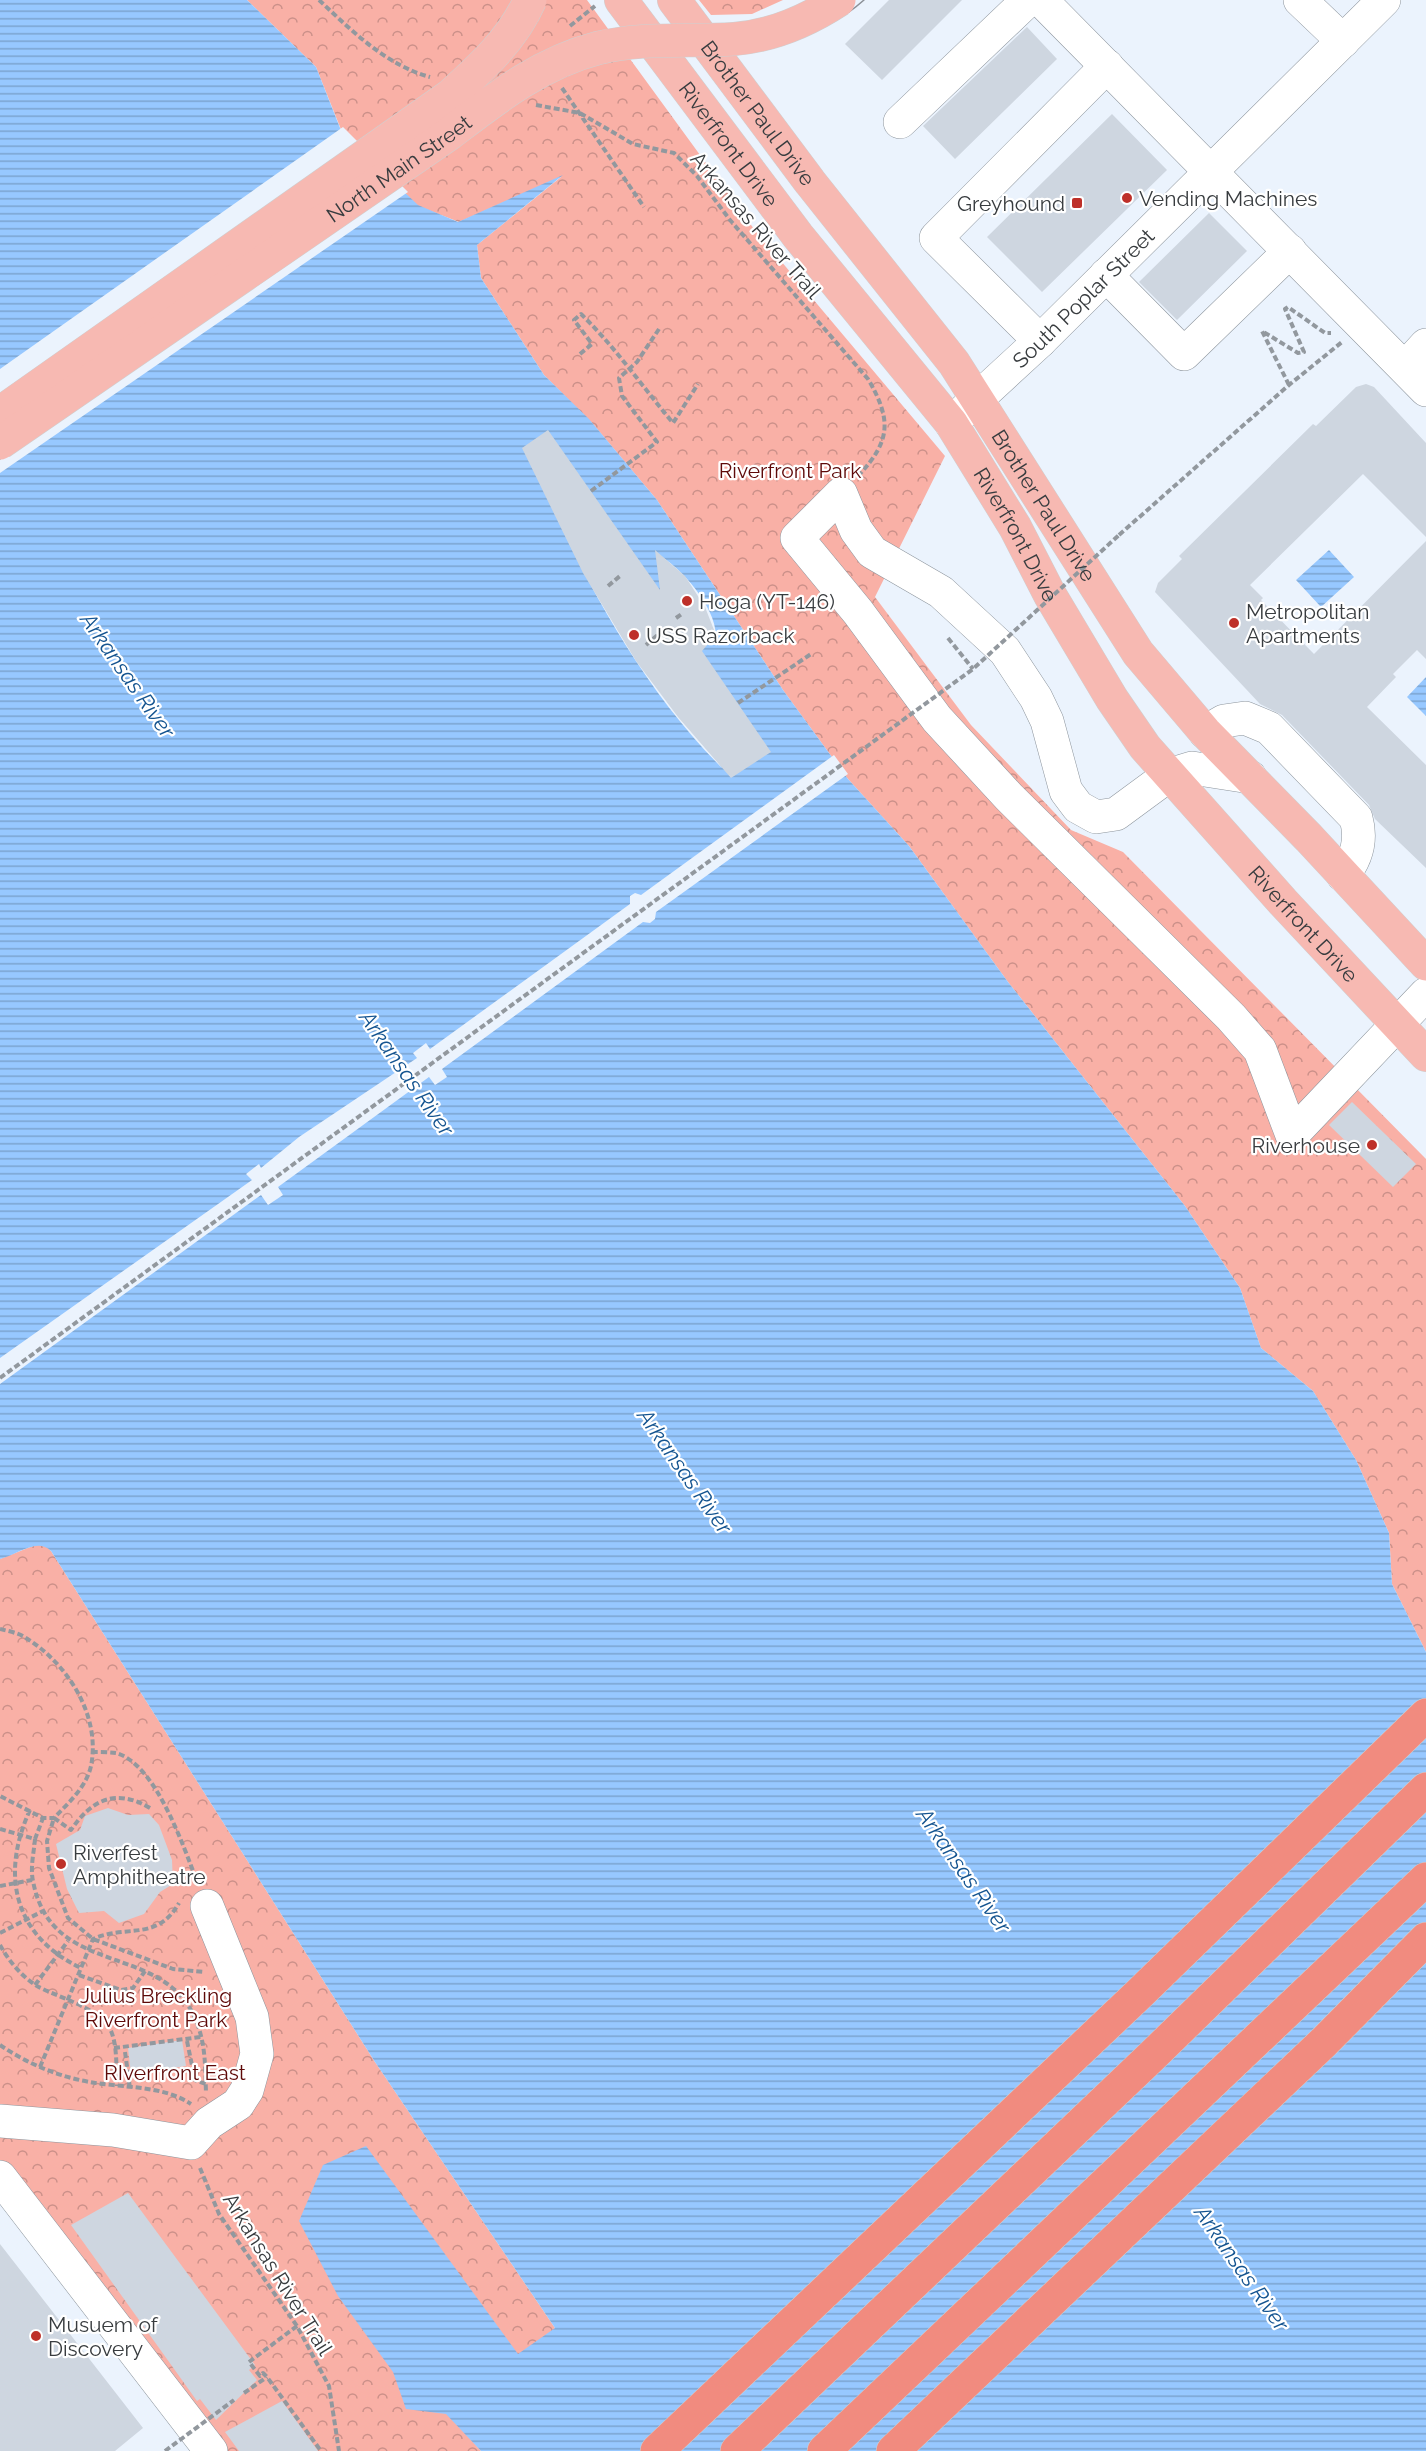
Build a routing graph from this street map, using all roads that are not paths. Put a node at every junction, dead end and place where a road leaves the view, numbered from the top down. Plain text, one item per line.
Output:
1 (530, 0) edge
2 (621, 0) edge
3 (839, 0) edge
4 (1028, 0) edge
5 (1041, 0) edge
6 (1300, 0) edge
7 (1384, 0) edge
8 (682, 10) edge
9 (1343, 41) junction
10 (1107, 66) junction
11 (900, 122) dead end
12 (1211, 172) junction
13 (1290, 251) junction
14 (1107, 275) junction
15 (1040, 341) junction
16 (1419, 367) edge
17 (976, 398) junction
18 (0, 413) edge
19 (951, 423) junction
20 (0, 443) edge
21 (1205, 732) junction
22 (1169, 775) junction
23 (1250, 777) junction
24 (1343, 875) junction
25 (1426, 964) edge
26 (1426, 994) edge
27 (1396, 1024) junction
28 (1426, 1055) edge
29 (1426, 1714) edge
30 (1426, 1789) edge
31 (1426, 1879) edge
32 (193, 1904) road end
33 (1426, 1939) edge
34 (0, 2121) edge
35 (0, 2177) edge
36 (211, 2451) edge
37 (657, 2451) edge
38 (737, 2451) edge
39 (824, 2451) edge
40 (893, 2451) edge

1 - 18 main road, North Main Street, bridge
2 - 19 main road, Riverfront Drive
3 - 20 main road, North Main Street, bridge
4 - 11 street
5 - 10 street
6 - 9 street
7 - 9 street, South Poplar Street
8 - 17 main road, Brother Paul Drive
9 - 12 street, South Poplar Street
10 - 12 street
10 - 15 street
12 - 13 street
12 - 14 street, South Poplar Street
13 - 14 street
13 - 16 street
14 - 15 street, South Poplar Street
15 - 17 street, South Poplar Street
17 - 19 street, South Poplar Street
17 - 21 main road, Brother Paul Drive
19 - 22 main road, Riverfront Drive
21 - 23 main road, Brother Paul Drive
21 - 24 street
22 - 23 street
22 - 27 main road, Riverfront Drive
22 - 27 street
23 - 24 main road, Brother Paul Drive
24 - 25 main road, Brother Paul Drive
26 - 27 street
27 - 28 main road, Riverfront Drive
29 - 37 highway
30 - 38 highway
31 - 39 highway
32 - 34 street
33 - 40 highway
35 - 36 street

